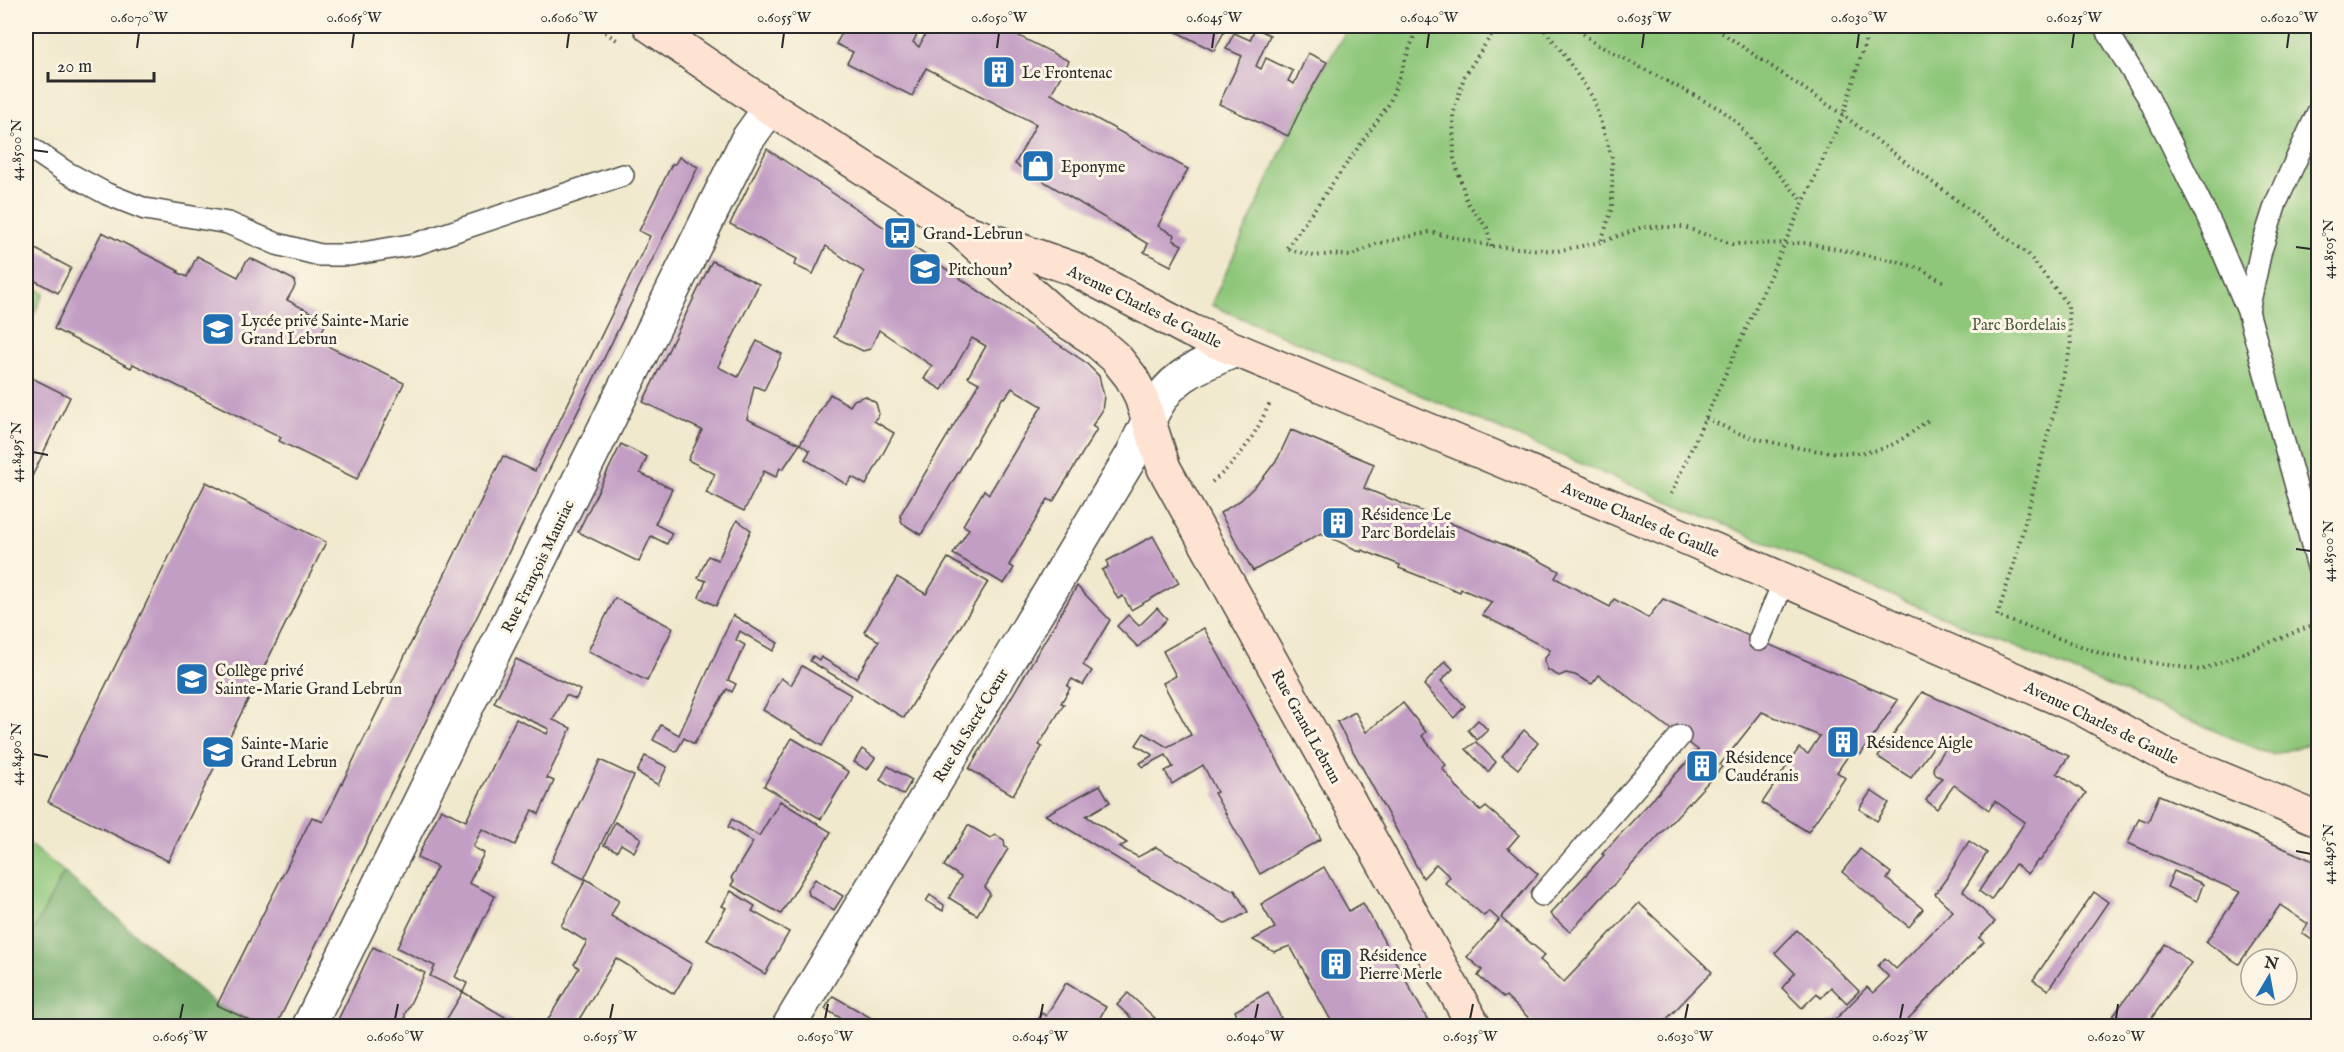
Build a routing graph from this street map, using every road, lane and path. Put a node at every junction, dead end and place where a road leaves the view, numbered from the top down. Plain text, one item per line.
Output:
1 (650, 26) edge
2 (1418, 26) edge
3 (1497, 26) edge
4 (1541, 26) edge
5 (1574, 26) edge
6 (1712, 26) edge
7 (1870, 26) edge
8 (2104, 26) edge
9 (770, 108) junction
10 (2319, 112) edge
11 (1843, 115) junction
12 (26, 145) edge
13 (623, 175) dead end
14 (1803, 201) junction
15 (959, 229) junction
16 (1600, 242) junction
17 (1785, 243) junction
18 (1491, 246) junction
19 (1944, 282) dead end
20 (2248, 310) junction
21 (1236, 350) junction
22 (1285, 369) junction
23 (1261, 400) dead end
24 (1270, 404) junction
25 (1706, 418) junction
26 (1931, 418) dead end
27 (1149, 421) junction
28 (1181, 499) junction
29 (1659, 526) junction
30 (2319, 567) edge
31 (1784, 581) junction
32 (2319, 623) edge
33 (1759, 640) dead end
34 (1680, 736) dead end
35 (2319, 819) edge
36 (1542, 895) dead end
37 (309, 1026) edge
38 (789, 1026) edge
39 (1474, 1026) edge

1 - 9 main road, Avenue Charles de Gaulle
2 - 18 path
3 - 18 path
4 - 16 path
5 - 14 path
6 - 11 path
7 - 11 path
8 - 20 lane
9 - 15 main road, Avenue Charles de Gaulle
9 - 37 street, Rue François Mauriac
10 - 20 lane
11 - 14 path
11 - 32 path
12 - 13 lane
14 - 17 path
15 - 21 main road, Avenue Charles de Gaulle
15 - 27 main road, Avenue Charles de Gaulle
16 - 17 path
16 - 18 path
17 - 19 path
17 - 25 path
20 - 30 lane
21 - 22 main road, Avenue Charles de Gaulle
21 - 27 street, Rue du Sacré Cœur
22 - 24 path
22 - 29 main road, Avenue Charles de Gaulle
23 - 24 path
24 - 28 path
25 - 26 path
25 - 29 path
27 - 28 main road, Rue Grand Lebrun
27 - 38 street, Rue du Sacré Cœur
28 - 39 main road, Rue Grand Lebrun
29 - 31 main road, Avenue Charles de Gaulle
31 - 33 lane
31 - 35 main road, Avenue Charles de Gaulle
34 - 36 lane

